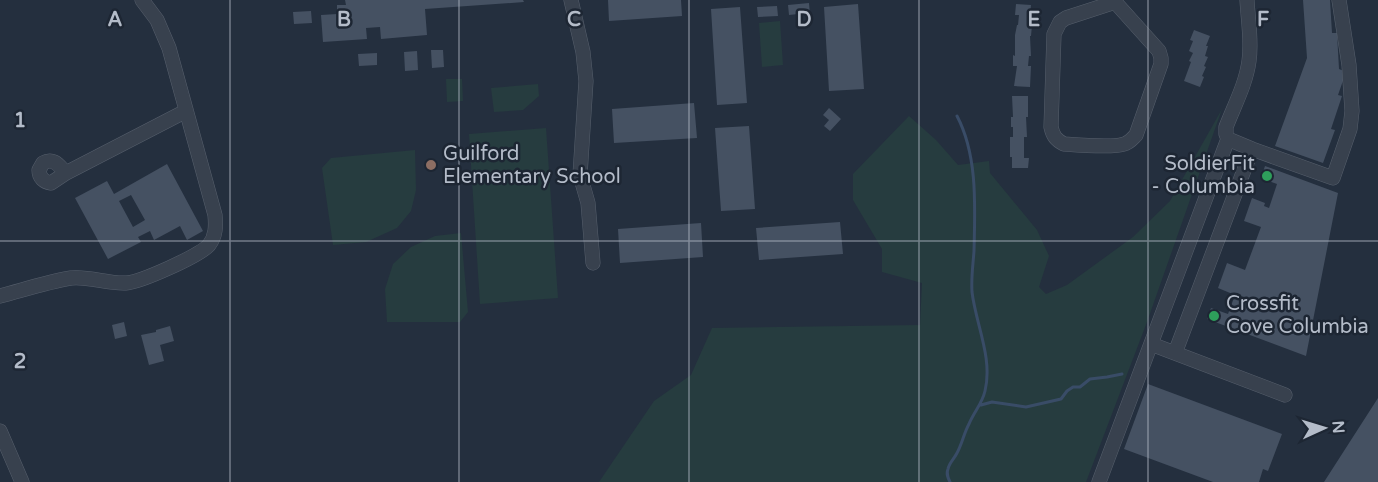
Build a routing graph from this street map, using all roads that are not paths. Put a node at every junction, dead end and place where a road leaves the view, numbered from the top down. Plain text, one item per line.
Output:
1 (142, 0) edge
2 (571, 0) edge
3 (1247, 0) edge
4 (1339, 0) edge
5 (1115, 1) edge
6 (186, 111) junction
7 (1228, 139) junction
8 (1252, 149) junction
9 (66, 173) dead end
10 (593, 263) dead end
11 (0, 296) edge
12 (1151, 344) junction
13 (1175, 353) junction
14 (1285, 396) dead end
15 (0, 431) edge
16 (22, 482) edge
17 (1099, 482) edge

1 - 6 street
2 - 10 street
3 - 7 street
4 - 8 street
5 - 5 street
6 - 9 street
6 - 11 street
7 - 8 street
7 - 12 street
8 - 13 street
12 - 13 street
12 - 17 street
13 - 14 street
15 - 16 street

